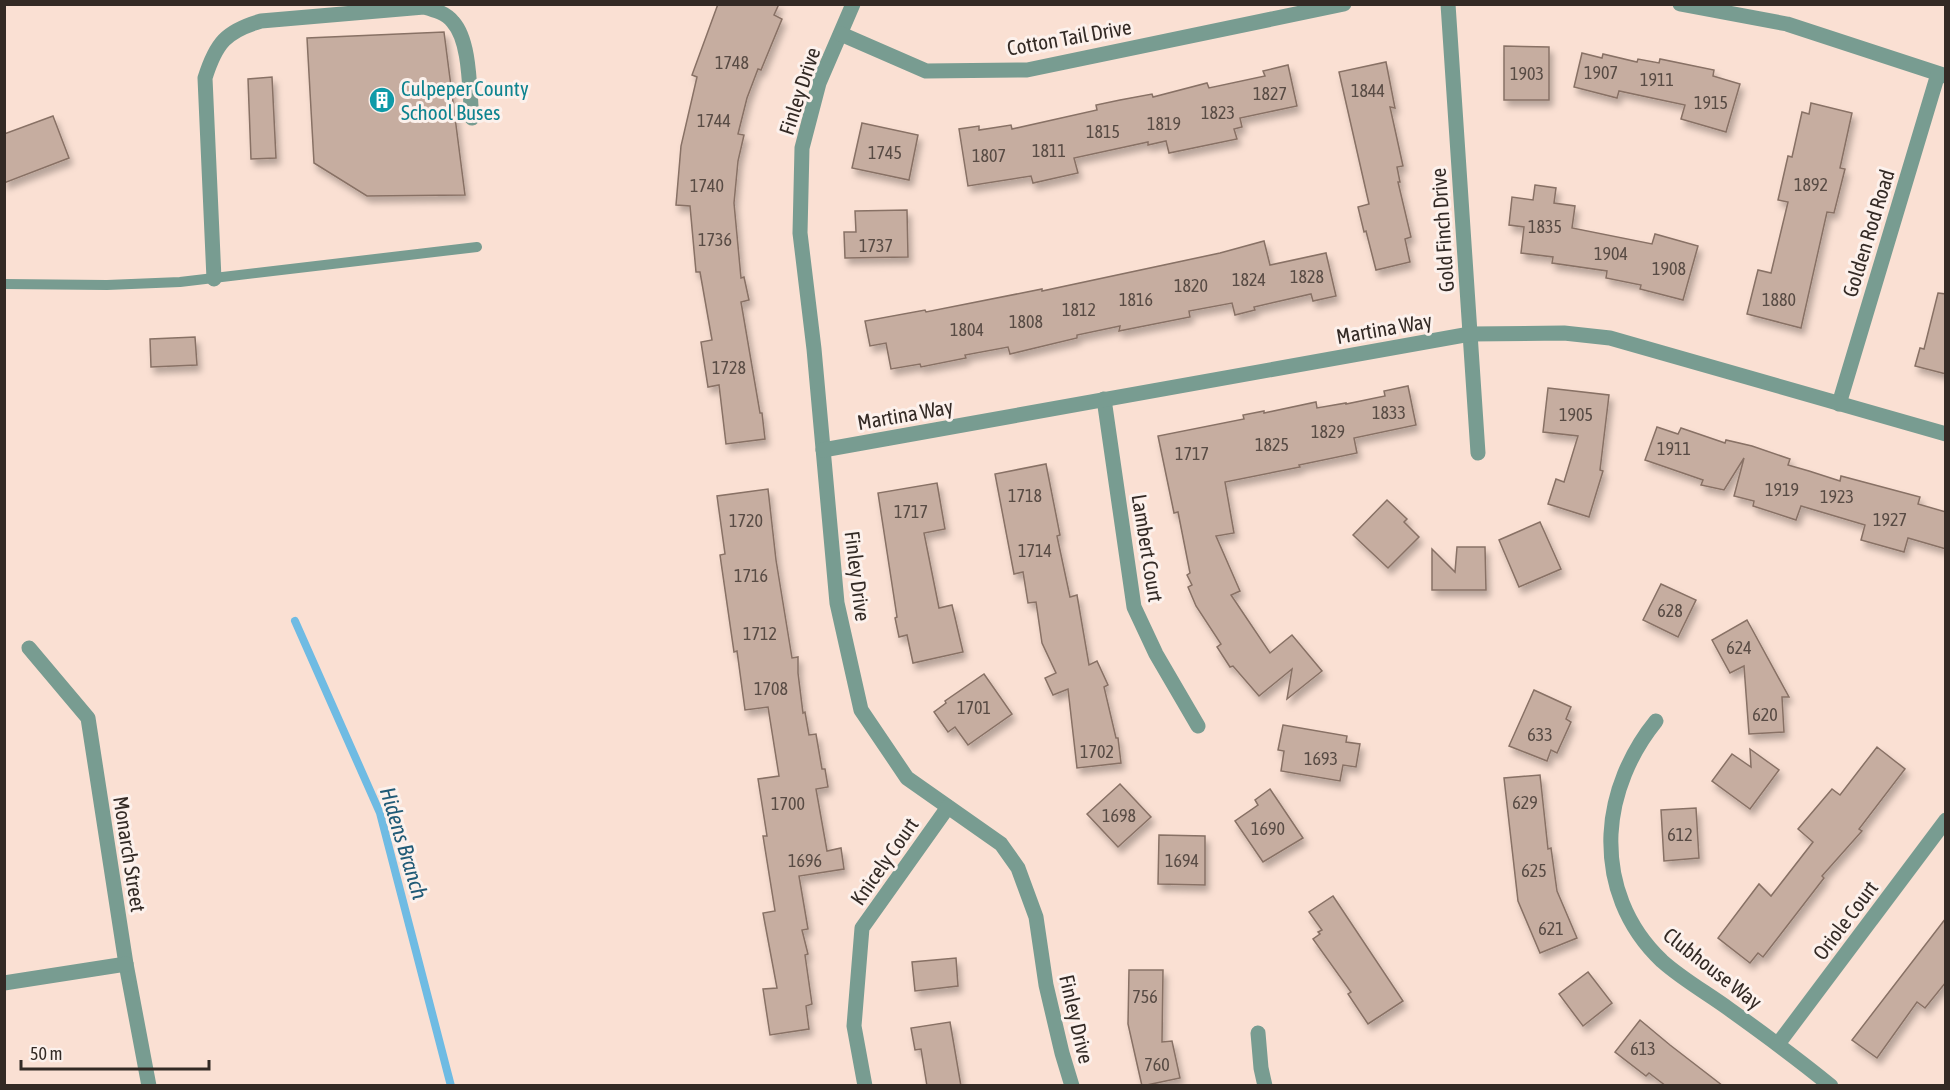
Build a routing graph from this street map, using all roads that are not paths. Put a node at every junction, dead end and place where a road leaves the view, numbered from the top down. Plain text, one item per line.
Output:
1 (854, 4) edge
2 (1344, 4) edge
3 (1448, 4) edge
4 (1680, 4) edge
5 (841, 34) junction
6 (1942, 75) edge
7 (472, 118) dead end
8 (477, 247) dead end
9 (214, 279) junction
10 (4, 284) edge
11 (1470, 334) junction
12 (1104, 399) junction
13 (1839, 404) junction
14 (1946, 434) edge
15 (823, 450) junction
16 (1478, 453) dead end
17 (29, 648) dead end
18 (1656, 721) dead end
19 (1198, 726) dead end
20 (948, 807) junction
21 (1946, 820) edge
22 (126, 964) junction
23 (4, 983) edge
24 (1258, 1034) dead end
25 (1778, 1044) junction
26 (149, 1086) edge
27 (865, 1086) edge
28 (1072, 1086) edge
29 (1265, 1086) edge
30 (1831, 1086) edge

1 - 5 street, Finley Drive
2 - 5 street, Cotton Tail Drive
3 - 11 street, Gold Finch Drive
4 - 6 street
5 - 15 street, Finley Drive
6 - 13 street, Golden Rod Road
7 - 9 street
8 - 9 lane
9 - 10 lane
11 - 12 street, Martina Way
11 - 13 street, Martina Way
11 - 16 street, Gold Finch Drive
12 - 15 street, Martina Way
12 - 19 street, Lambert Court
13 - 14 street, Martina Way
15 - 20 street, Finley Drive
17 - 22 street, Monarch Street
18 - 25 street, Clubhouse Way
20 - 27 street, Knicely Court
20 - 28 street, Finley Drive
21 - 25 street, Oriole Court
22 - 23 street
22 - 26 street, Monarch Street
24 - 29 street
25 - 30 street, Clubhouse Way

